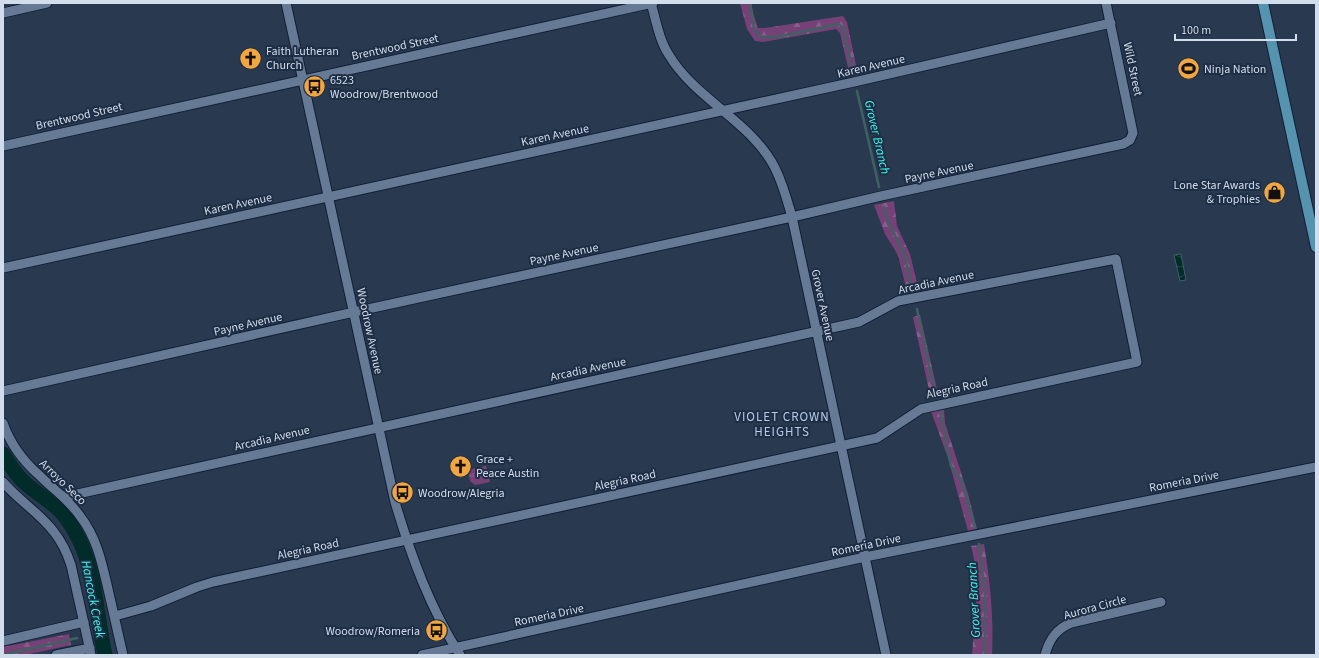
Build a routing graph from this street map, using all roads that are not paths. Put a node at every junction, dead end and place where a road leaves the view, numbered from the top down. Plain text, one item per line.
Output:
1 (47, 3) edge
2 (286, 3) edge
3 (652, 3) edge
4 (1106, 3) edge
5 (1263, 3) edge
6 (3, 13) edge
7 (1111, 23) junction
8 (303, 79) junction
9 (722, 110) junction
10 (1130, 140) joint
11 (3, 146) edge
12 (329, 196) junction
13 (792, 217) junction
14 (1314, 232) edge
15 (1316, 247) edge
16 (3, 268) edge
17 (354, 312) junction
18 (817, 332) junction
19 (1137, 362) joint
20 (3, 391) edge
21 (3, 423) edge
22 (379, 427) junction
23 (840, 445) junction
24 (1316, 467) edge
25 (3, 482) edge
26 (63, 496) junction
27 (406, 540) junction
28 (865, 557) junction
29 (1162, 602) dead end
30 (115, 616) junction
31 (84, 622) junction
32 (3, 641) edge
33 (458, 651) edge
34 (91, 652) edge
35 (1046, 653) edge
36 (56, 655) edge
37 (122, 655) edge
38 (422, 655) edge
39 (886, 655) edge

1 - 6 street
2 - 8 street, Woodrow Avenue
3 - 8 street, Brentwood Street
3 - 9 street, Grover Avenue
4 - 7 street, Wild Street
5 - 14 main road
7 - 9 street, Karen Avenue
7 - 10 street, Wild Street
8 - 11 street, Brentwood Street
8 - 12 street, Woodrow Avenue
9 - 12 street, Karen Avenue
9 - 13 street, Grover Avenue
10 - 13 street, Payne Avenue
12 - 16 street, Karen Avenue
12 - 17 street, Woodrow Avenue
13 - 17 street, Payne Avenue
13 - 18 street, Grover Avenue
14 - 15 main road
17 - 20 street, Payne Avenue
17 - 22 street, Woodrow Avenue
18 - 19 street, Arcadia Avenue
18 - 22 street, Arcadia Avenue
18 - 23 street, Grover Avenue
19 - 23 street, Alegria Road
21 - 26 street, Arroyo Seco
22 - 26 street, Arcadia Avenue
22 - 27 street, Woodrow Avenue
23 - 27 street, Alegria Road
23 - 28 street, Grover Avenue
24 - 28 street, Romeria Drive
25 - 31 street
26 - 30 street, Arroyo Seco
27 - 30 street, Alegria Road
27 - 33 street, Woodrow Avenue
28 - 33 street, Romeria Drive
28 - 39 street, Grover Avenue
29 - 35 street, Aurora Circle
30 - 37 street, Arroyo Seco
31 - 32 street
31 - 34 street
33 - 38 street, Romeria Drive
34 - 36 street

